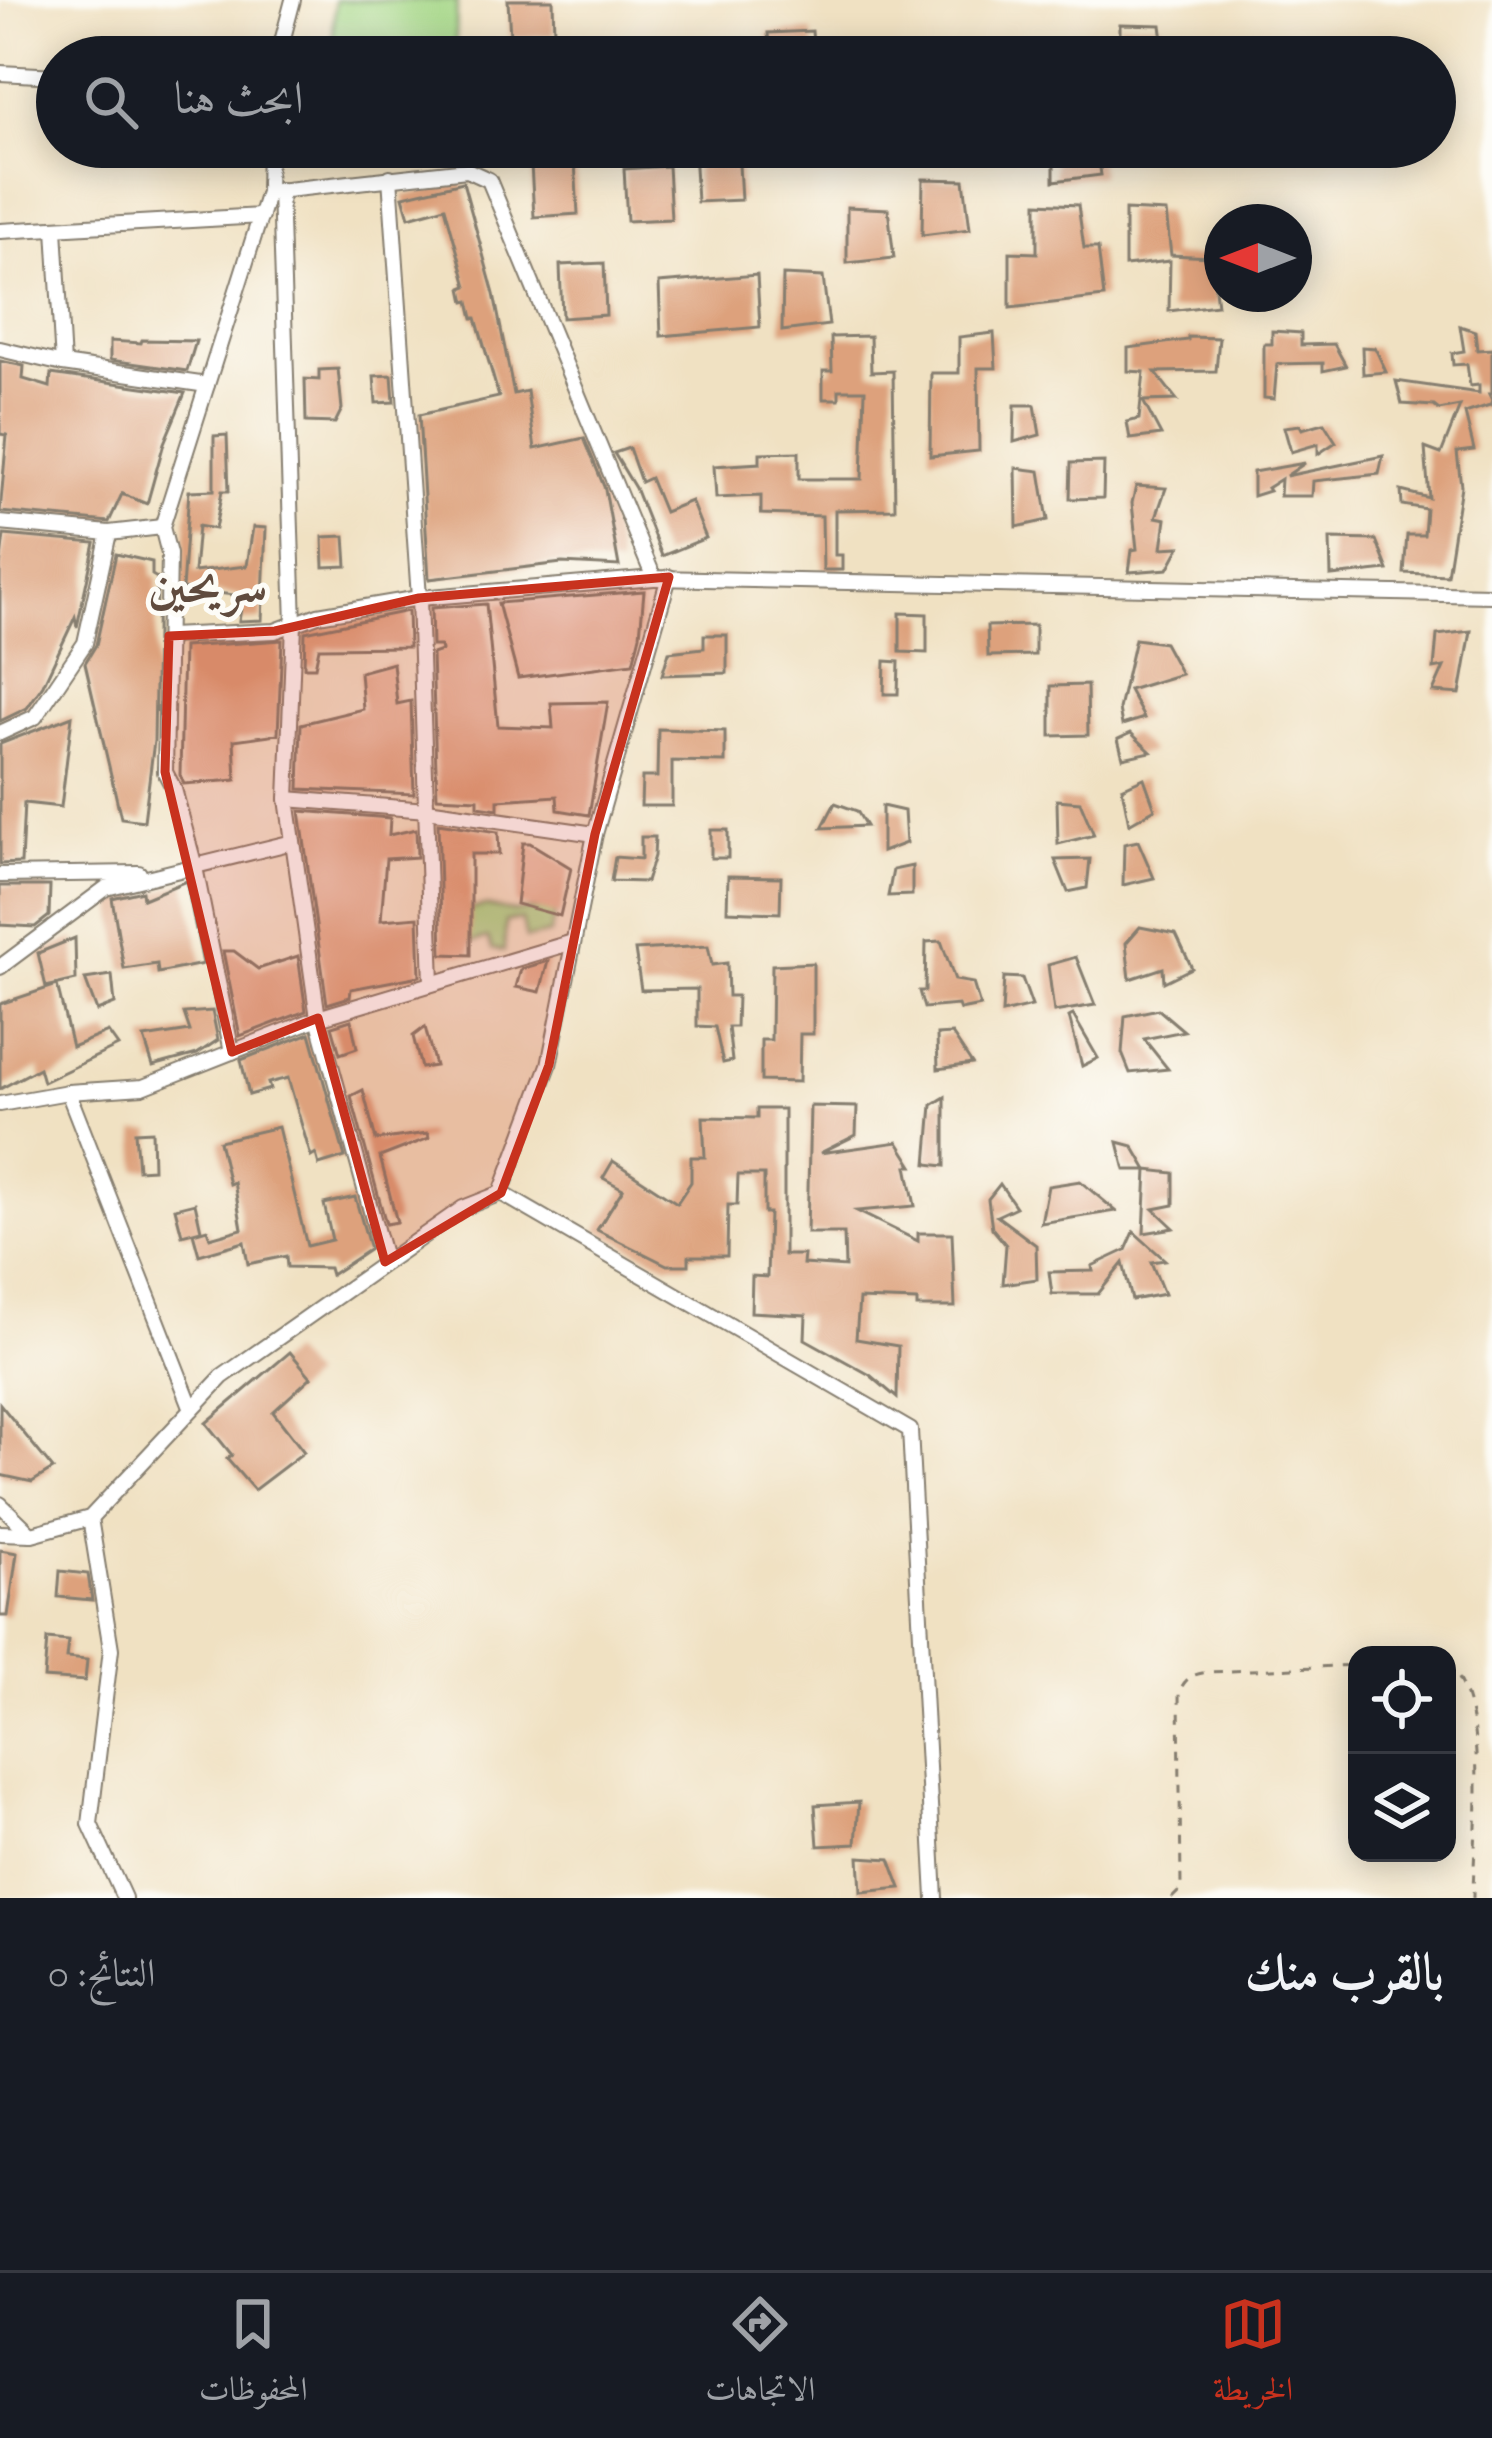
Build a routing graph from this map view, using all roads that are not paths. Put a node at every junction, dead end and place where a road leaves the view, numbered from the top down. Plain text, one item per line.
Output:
1 (293, 0) edge
2 (284, 36) edge
3 (0, 73) edge
4 (36, 75) edge
5 (271, 168) edge
6 (390, 177) junction
7 (274, 191) junction
8 (261, 217) junction
9 (55, 229) junction
10 (0, 231) edge
11 (0, 349) edge
12 (63, 364) junction
13 (207, 385) junction
14 (0, 523) edge
15 (162, 526) junction
16 (109, 533) junction
17 (662, 578) junction
18 (1492, 595) edge
19 (419, 598) junction
20 (294, 623) junction
21 (170, 636) junction
22 (0, 733) edge
23 (286, 799) junction
24 (427, 810) junction
25 (595, 834) junction
26 (293, 842) junction
27 (195, 868) junction
28 (164, 873) junction
29 (0, 874) edge
30 (573, 942) junction
31 (0, 967) edge
32 (432, 983) junction
33 (318, 1018) junction
34 (232, 1052) junction
35 (68, 1091) junction
36 (0, 1104) edge
37 (501, 1192) junction
38 (385, 1262) junction
39 (193, 1409) junction
40 (0, 1504) edge
41 (89, 1518) junction
42 (0, 1533) edge
43 (32, 1534) junction
44 (124, 1898) edge
45 (935, 1898) edge

1 - 2 street
3 - 4 street
5 - 7 street
6 - 7 street
6 - 17 street
6 - 19 street
7 - 8 street
7 - 20 street
8 - 9 street
8 - 13 street
9 - 10 street
9 - 12 street
11 - 12 street
12 - 13 street
13 - 15 street
14 - 16 street
15 - 16 street
15 - 21 street
16 - 22 street
17 - 18 street
17 - 19 street
17 - 25 street
19 - 20 street
19 - 24 street
20 - 21 street
20 - 23 street
21 - 27 street
23 - 24 street
23 - 26 street
24 - 25 street
24 - 32 street
25 - 30 street
26 - 27 street
26 - 33 street
27 - 28 street
27 - 34 street
28 - 29 street
28 - 31 street
30 - 32 street
30 - 37 street
32 - 33 street
33 - 34 street
33 - 38 street
34 - 35 street
35 - 36 street
35 - 39 street
37 - 38 street
37 - 45 street
38 - 39 street
39 - 41 street
40 - 43 street
41 - 43 street
41 - 44 street
42 - 43 street

